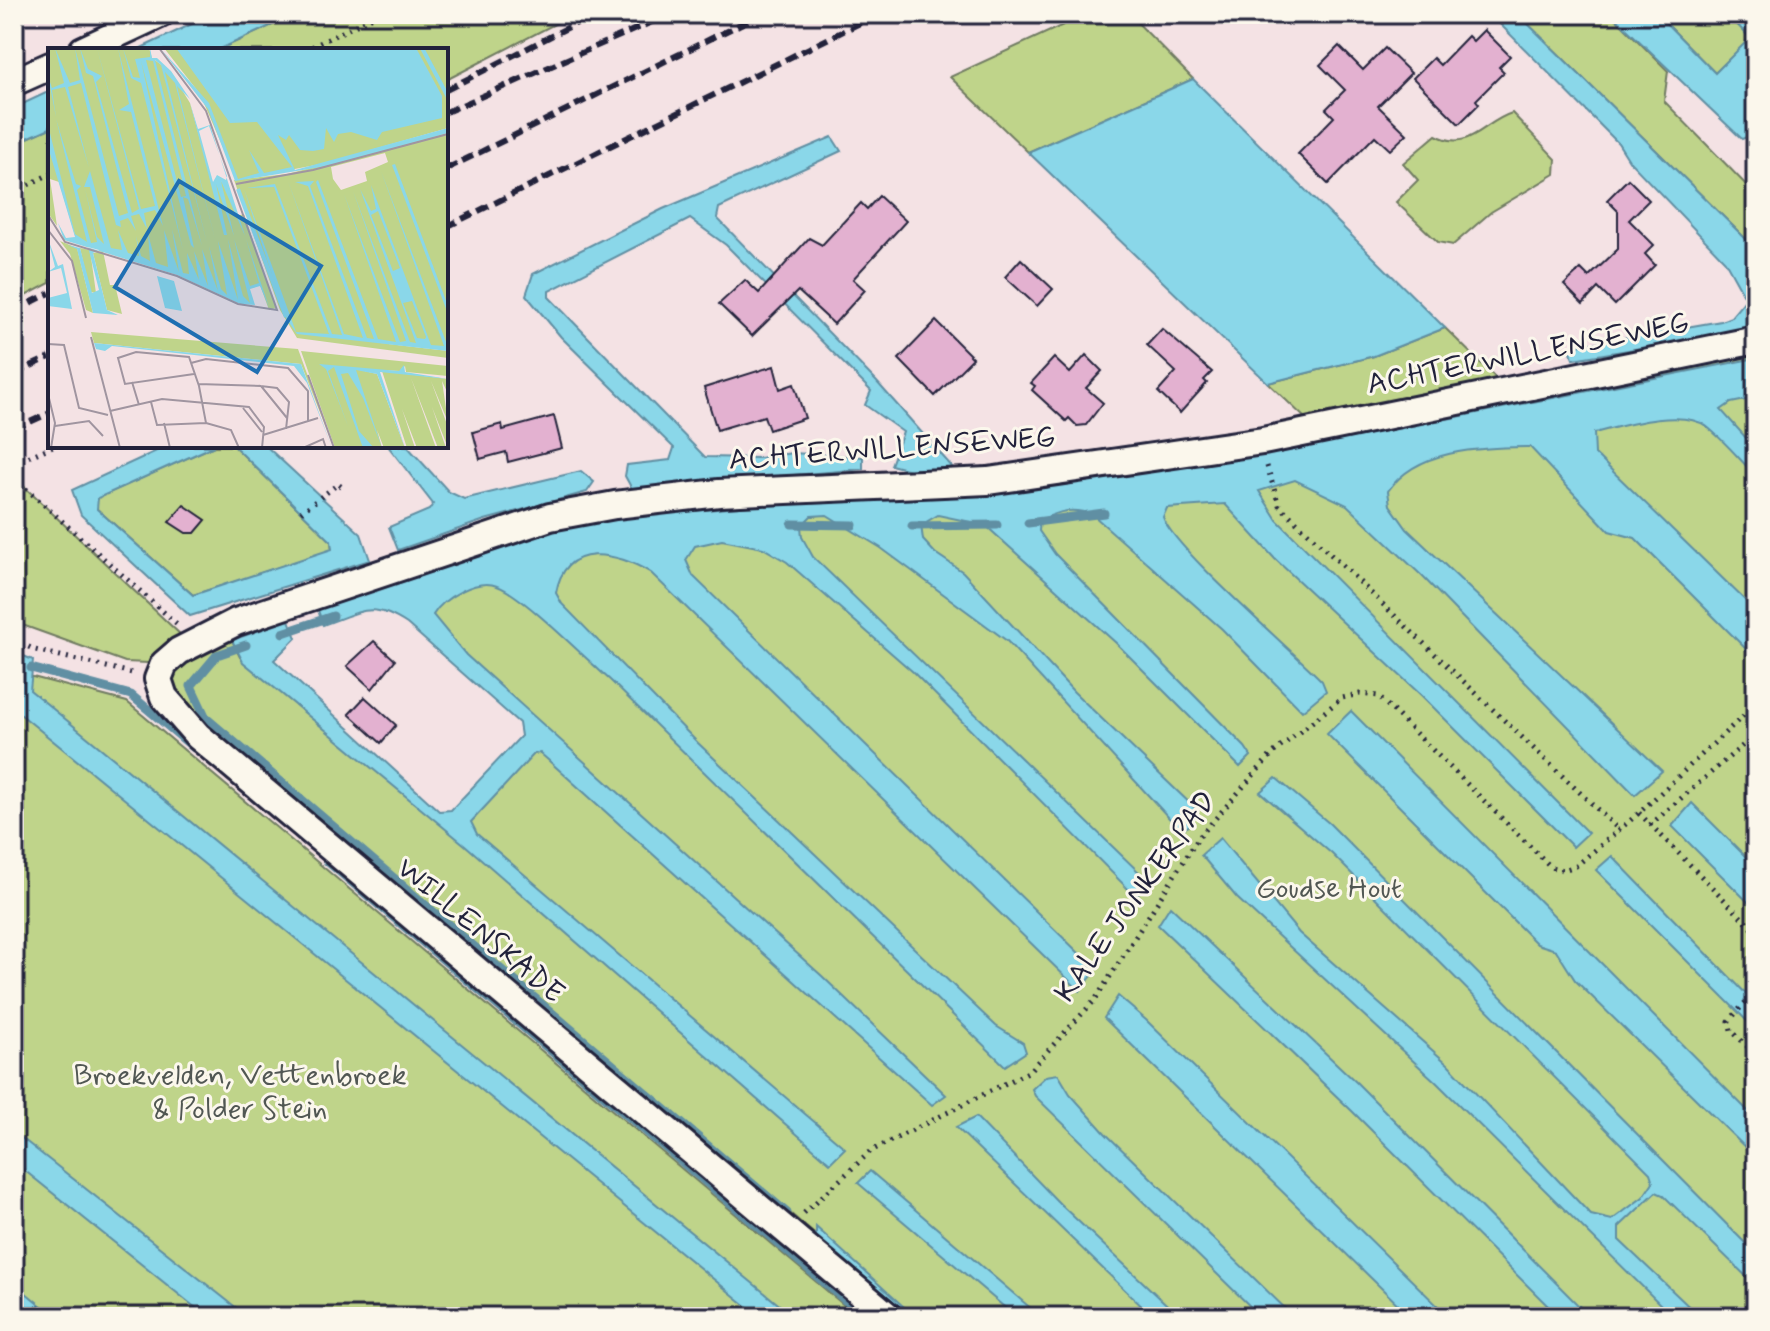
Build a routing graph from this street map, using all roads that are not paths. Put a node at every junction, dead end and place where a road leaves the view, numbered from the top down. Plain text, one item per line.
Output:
1 (160, 14) edge
2 (87, 48) edge
3 (48, 67) edge
4 (14, 82) edge
5 (1756, 340) edge
6 (158, 679) joint
7 (889, 1317) edge

1 - 2 street
3 - 4 street
5 - 6 street, ACHTERWILLENSEWEG
6 - 7 street, WILLENSKADE

